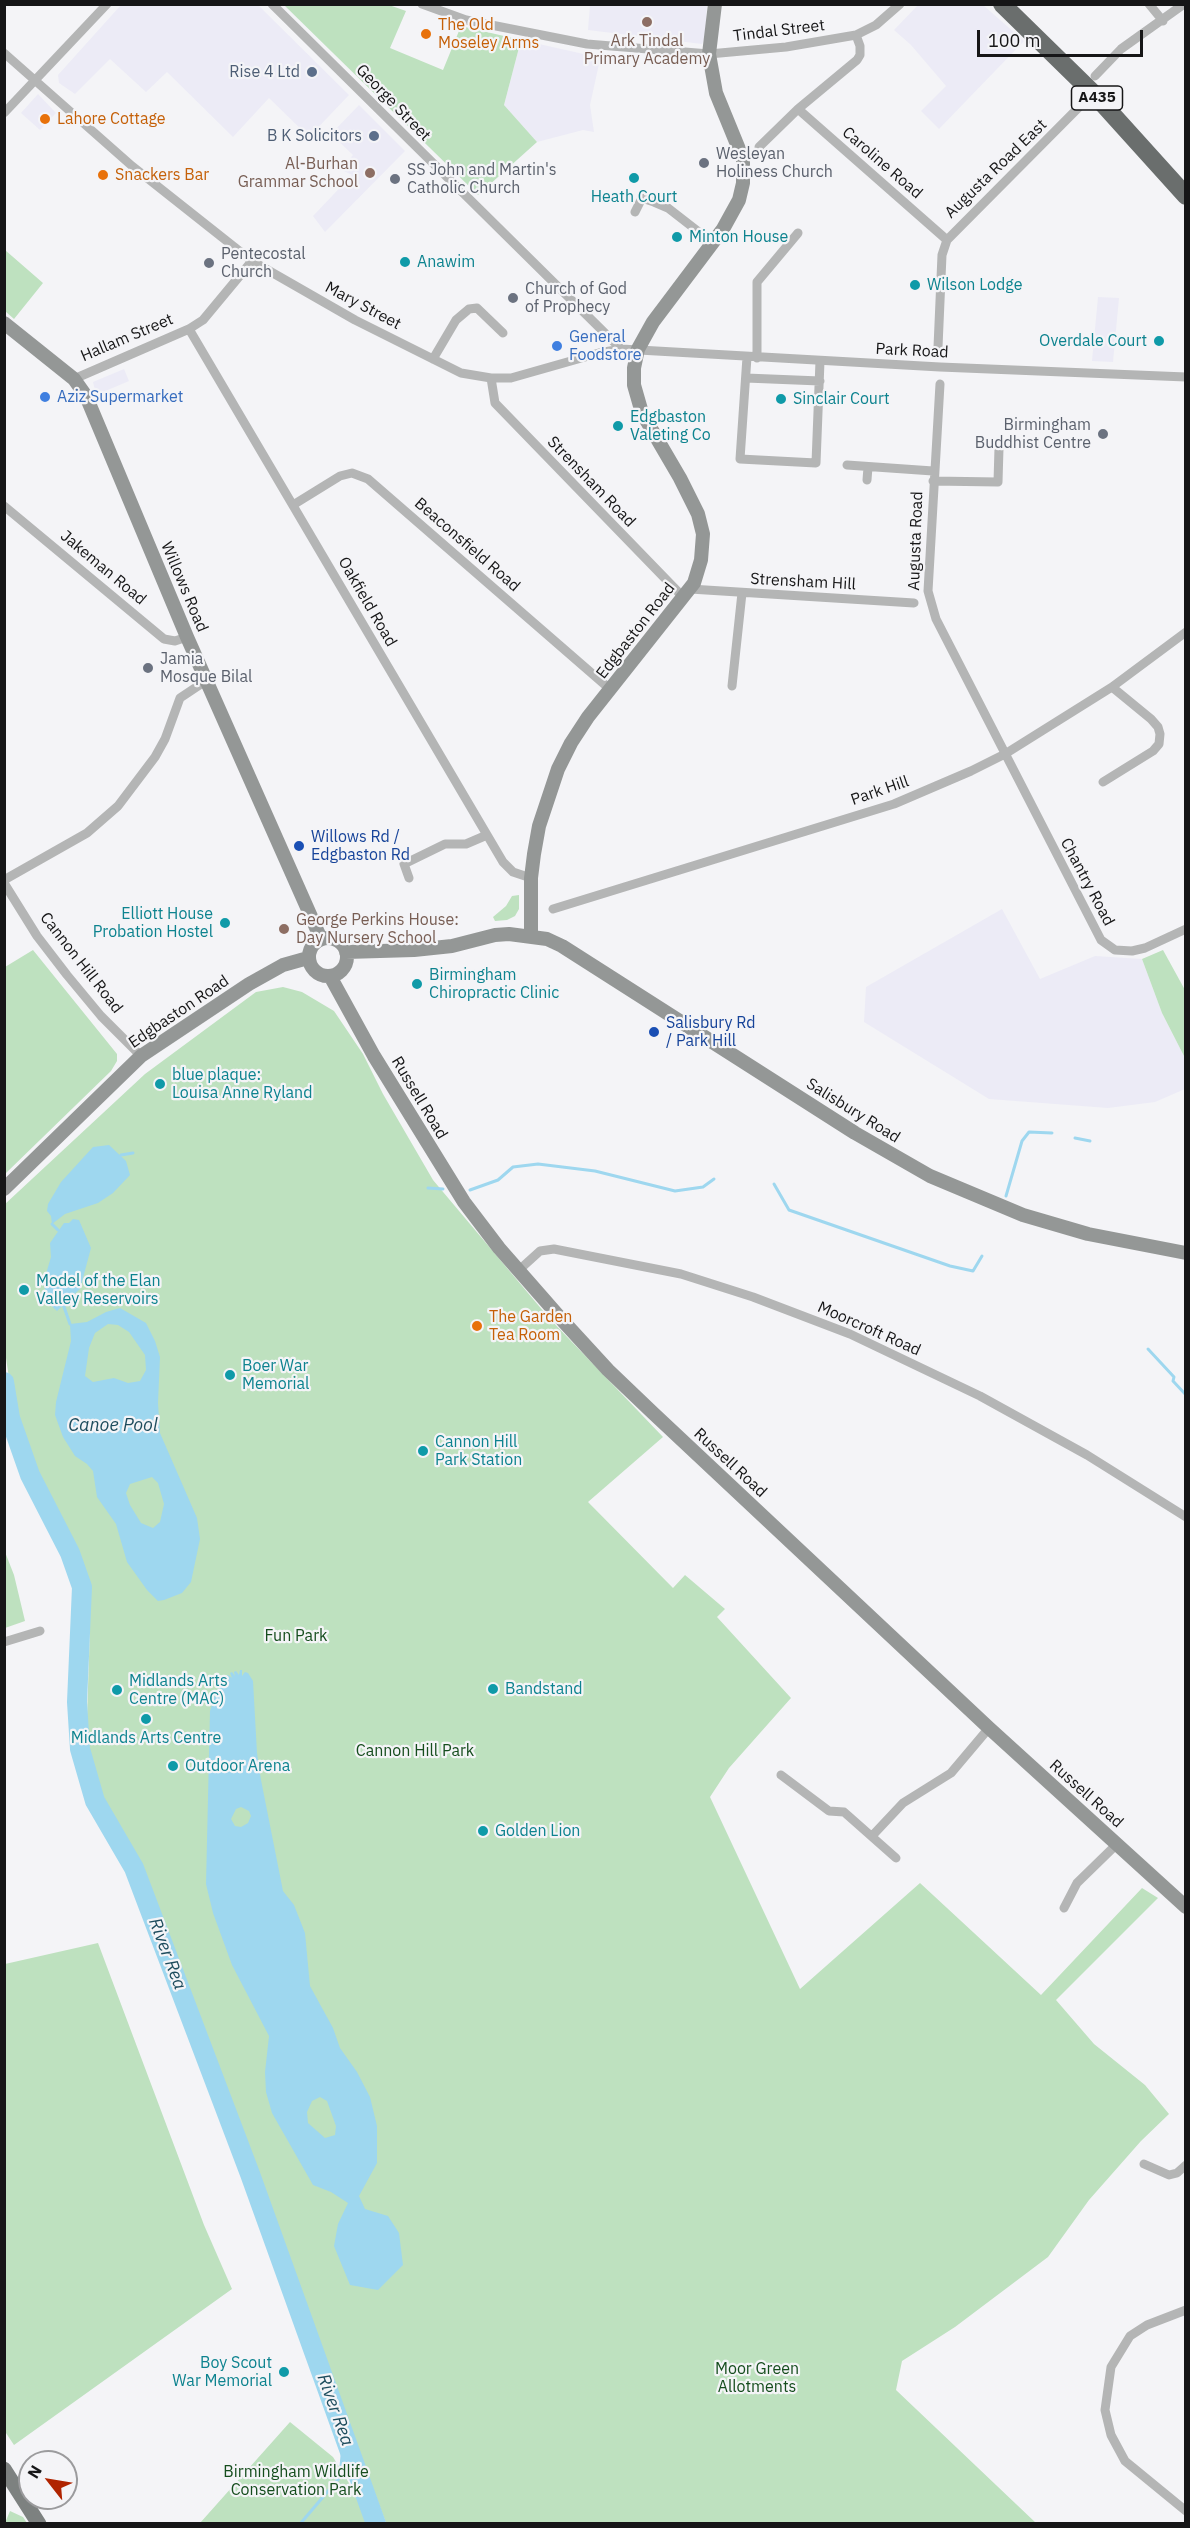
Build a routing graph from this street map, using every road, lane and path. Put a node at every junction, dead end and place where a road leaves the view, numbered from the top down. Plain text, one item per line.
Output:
1 (107, 4) edge
2 (272, 4) edge
3 (423, 4) edge
4 (453, 4) edge
5 (715, 4) edge
6 (900, 4) edge
7 (1002, 4) edge
8 (1149, 4) edge
9 (1183, 8) edge
10 (451, 15) junction
11 (1163, 21) junction
12 (856, 35) junction
13 (4, 53) edge
14 (710, 54) junction
15 (35, 81) junction
16 (1094, 85) junction
17 (798, 109) junction
18 (4, 113) edge
19 (759, 147) dead end
20 (1185, 196) edge
21 (635, 212) dead end
22 (798, 233) dead end
23 (947, 240) junction
24 (713, 243) junction
25 (252, 261) junction
26 (4, 323) edge
27 (189, 329) junction
28 (503, 333) dead end
29 (938, 347) dead end
30 (621, 349) junction
31 (638, 349) junction
32 (752, 357) junction
33 (433, 359) junction
34 (820, 361) junction
35 (1185, 377) edge
36 (491, 378) junction
37 (746, 378) junction
38 (74, 379) junction
39 (820, 381) junction
40 (940, 384) dead end
41 (999, 448) dead end
42 (847, 465) dead end
43 (868, 467) junction
44 (933, 476) junction
45 (867, 480) dead end
46 (292, 505) junction
47 (4, 506) edge
48 (742, 593) junction
49 (687, 594) junction
50 (914, 603) dead end
51 (1185, 632) edge
52 (187, 636) junction
53 (207, 680) junction
54 (732, 686) dead end
55 (1112, 687) junction
56 (611, 690) junction
57 (1005, 754) junction
58 (1102, 782) dead end
59 (487, 835) junction
60 (409, 878) dead end
61 (531, 878) junction
62 (4, 882) edge
63 (553, 909) dead end
64 (1185, 929) edge
65 (531, 935) junction
66 (321, 939) junction
67 (346, 952) junction
68 (308, 958) junction
69 (330, 976) junction
70 (141, 1056) junction
71 (4, 1189) edge
72 (1185, 1253) edge
73 (519, 1270) junction
74 (1185, 1517) edge
75 (40, 1631) dead end
76 (4, 1642) edge
77 (989, 1728) junction
78 (782, 1775) dead end
79 (872, 1836) junction
80 (1117, 1844) junction
81 (896, 1858) dead end
82 (1185, 1907) edge
83 (1064, 1908) dead end
84 (1144, 2164) dead end
85 (1185, 2165) edge
86 (1185, 2310) edge
87 (4, 2469) edge
88 (1185, 2511) edge
89 (39, 2523) edge

1 - 15 street
2 - 30 street, George Street
3 - 10 street, Tindal Street
4 - 10 street
5 - 14 street
6 - 12 street
7 - 16 highway, A435
8 - 11 street
9 - 11 street, Augusta Road East
10 - 14 street, Tindal Street
11 - 16 street, Augusta Road East
12 - 14 street, Tindal Street
12 - 17 street
13 - 15 street, Mary Street
14 - 24 street, Edgbaston Road
15 - 18 street
15 - 25 street, Mary Street
16 - 20 highway, A435
16 - 23 street, Augusta Road East
17 - 19 street
17 - 23 street, Caroline Road
21 - 24 street
22 - 32 street
23 - 29 street, Augusta Road East
24 - 31 street, Edgbaston Road
25 - 27 street, Hallam Street
25 - 33 street, Mary Street
26 - 38 street, Hallam Street
27 - 38 street, Hallam Street
27 - 46 street, Oakfield Road
28 - 33 street
30 - 31 street, Mary Street
30 - 36 street, Mary Street
31 - 32 street, Park Road
31 - 49 street, Edgbaston Road
32 - 34 street, Park Road
32 - 37 street
33 - 36 street, Mary Street
34 - 35 street, Park Road
34 - 39 street
36 - 49 street, Strensham Road
37 - 39 street
37 - 39 street
38 - 52 street, Willows Road
40 - 44 street, Augusta Road
41 - 44 street
42 - 43 street
43 - 44 street
43 - 45 street
44 - 57 street, Augusta Road
46 - 56 street, Beaconsfield Road
46 - 59 street, Oakfield Road
47 - 52 street, Jakeman Road
48 - 49 street, Strensham Hill
48 - 50 street, Strensham Hill
48 - 54 street
49 - 56 street, Edgbaston Road
51 - 55 street, Park Hill
52 - 53 street, Willows Road
53 - 62 street
53 - 66 street, Willows Road
55 - 57 street, Park Hill
55 - 58 street
56 - 61 street, Edgbaston Road
57 - 63 street, Park Hill
57 - 64 street, Chantry Road
59 - 60 street
59 - 61 street, Oakfield Road
61 - 65 street, Edgbaston Road
62 - 70 street, Cannon Hill Road
65 - 67 street
65 - 72 street, Salisbury Road
66 - 67 street
66 - 68 street
67 - 69 street
68 - 69 street
68 - 70 street, Edgbaston Road
69 - 73 street, Russell Road
70 - 71 street, Edgbaston Road
73 - 74 street, Moorcroft Road
73 - 77 street, Russell Road
75 - 76 street
77 - 79 street
77 - 80 street, Russell Road
78 - 79 street
79 - 81 street
80 - 82 street, Russell Road
80 - 83 street
84 - 85 street
86 - 88 street
87 - 89 main road

